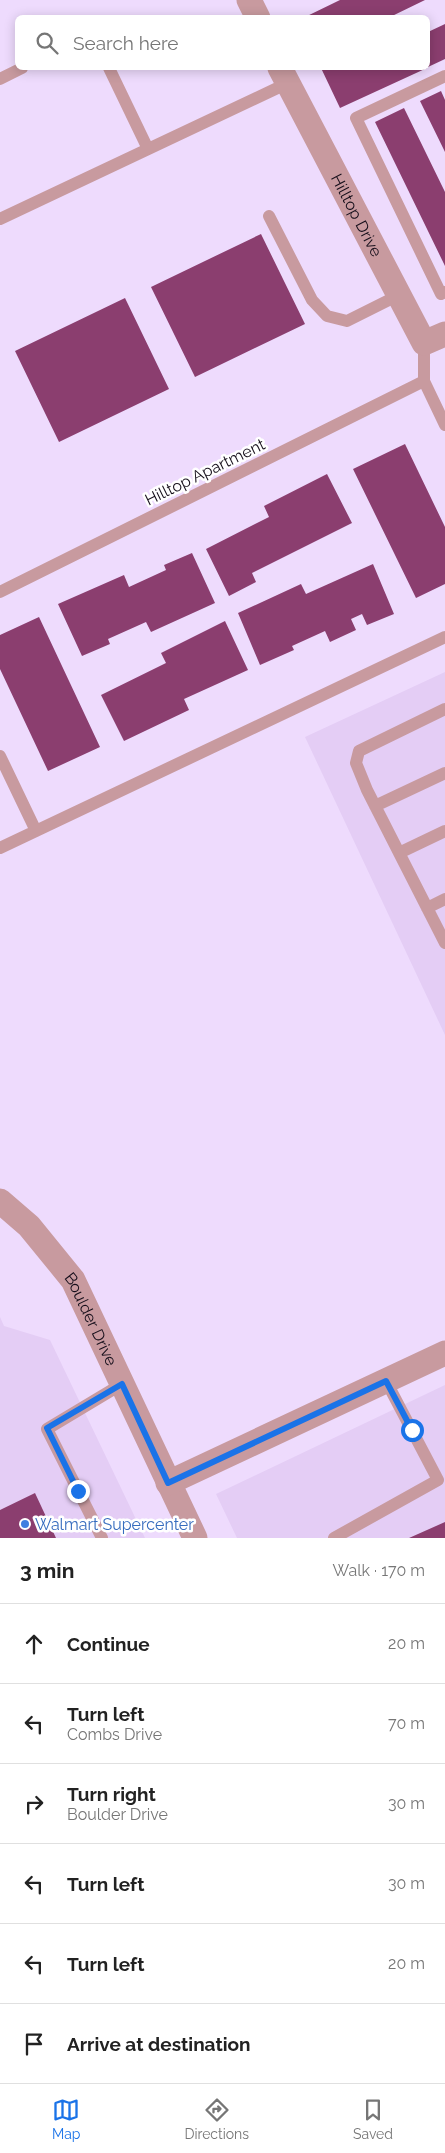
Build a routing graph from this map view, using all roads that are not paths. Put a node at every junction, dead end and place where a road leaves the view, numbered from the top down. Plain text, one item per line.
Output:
1 (250, 0) edge
2 (257, 15) edge
3 (18, 70) edge
4 (110, 70) edge
5 (284, 75) edge
6 (445, 76) edge
7 (0, 78) edge
8 (148, 149) junction
9 (269, 216) dead end
10 (0, 219) edge
11 (445, 292) edge
12 (399, 295) junction
13 (435, 339) edge
14 (424, 381) junction
15 (445, 425) edge
16 (0, 592) edge
17 (445, 637) edge
18 (445, 709) edge
19 (0, 756) edge
20 (445, 773) edge
21 (376, 806) junction
22 (36, 831) junction
23 (445, 831) edge
24 (0, 848) edge
25 (399, 853) junction
26 (445, 899) edge
27 (427, 908) junction
28 (445, 943) edge
29 (0, 1201) edge
30 (445, 1353) edge
31 (386, 1381) junction
32 (122, 1384) junction
33 (168, 1483) junction
34 (102, 1538) edge
35 (194, 1538) edge
36 (334, 1538) edge

1 - 2 street
3 - 7 lane
4 - 8 lane
5 - 8 lane
5 - 12 street, Hilltop Drive
6 - 11 lane
8 - 10 lane
9 - 12 lane
12 - 13 street, Hilltop Drive
13 - 14 lane
14 - 15 lane
14 - 16 lane, Hilltop Apartment
17 - 22 lane
18 - 21 lane
19 - 22 lane
20 - 21 lane
21 - 25 lane
22 - 24 lane
23 - 25 lane
25 - 27 lane
26 - 27 lane
27 - 28 lane
29 - 32 street, Boulder Drive
30 - 31 street
31 - 33 street
31 - 36 lane
32 - 33 street, Boulder Drive
32 - 34 lane
33 - 35 street, Boulder Drive

